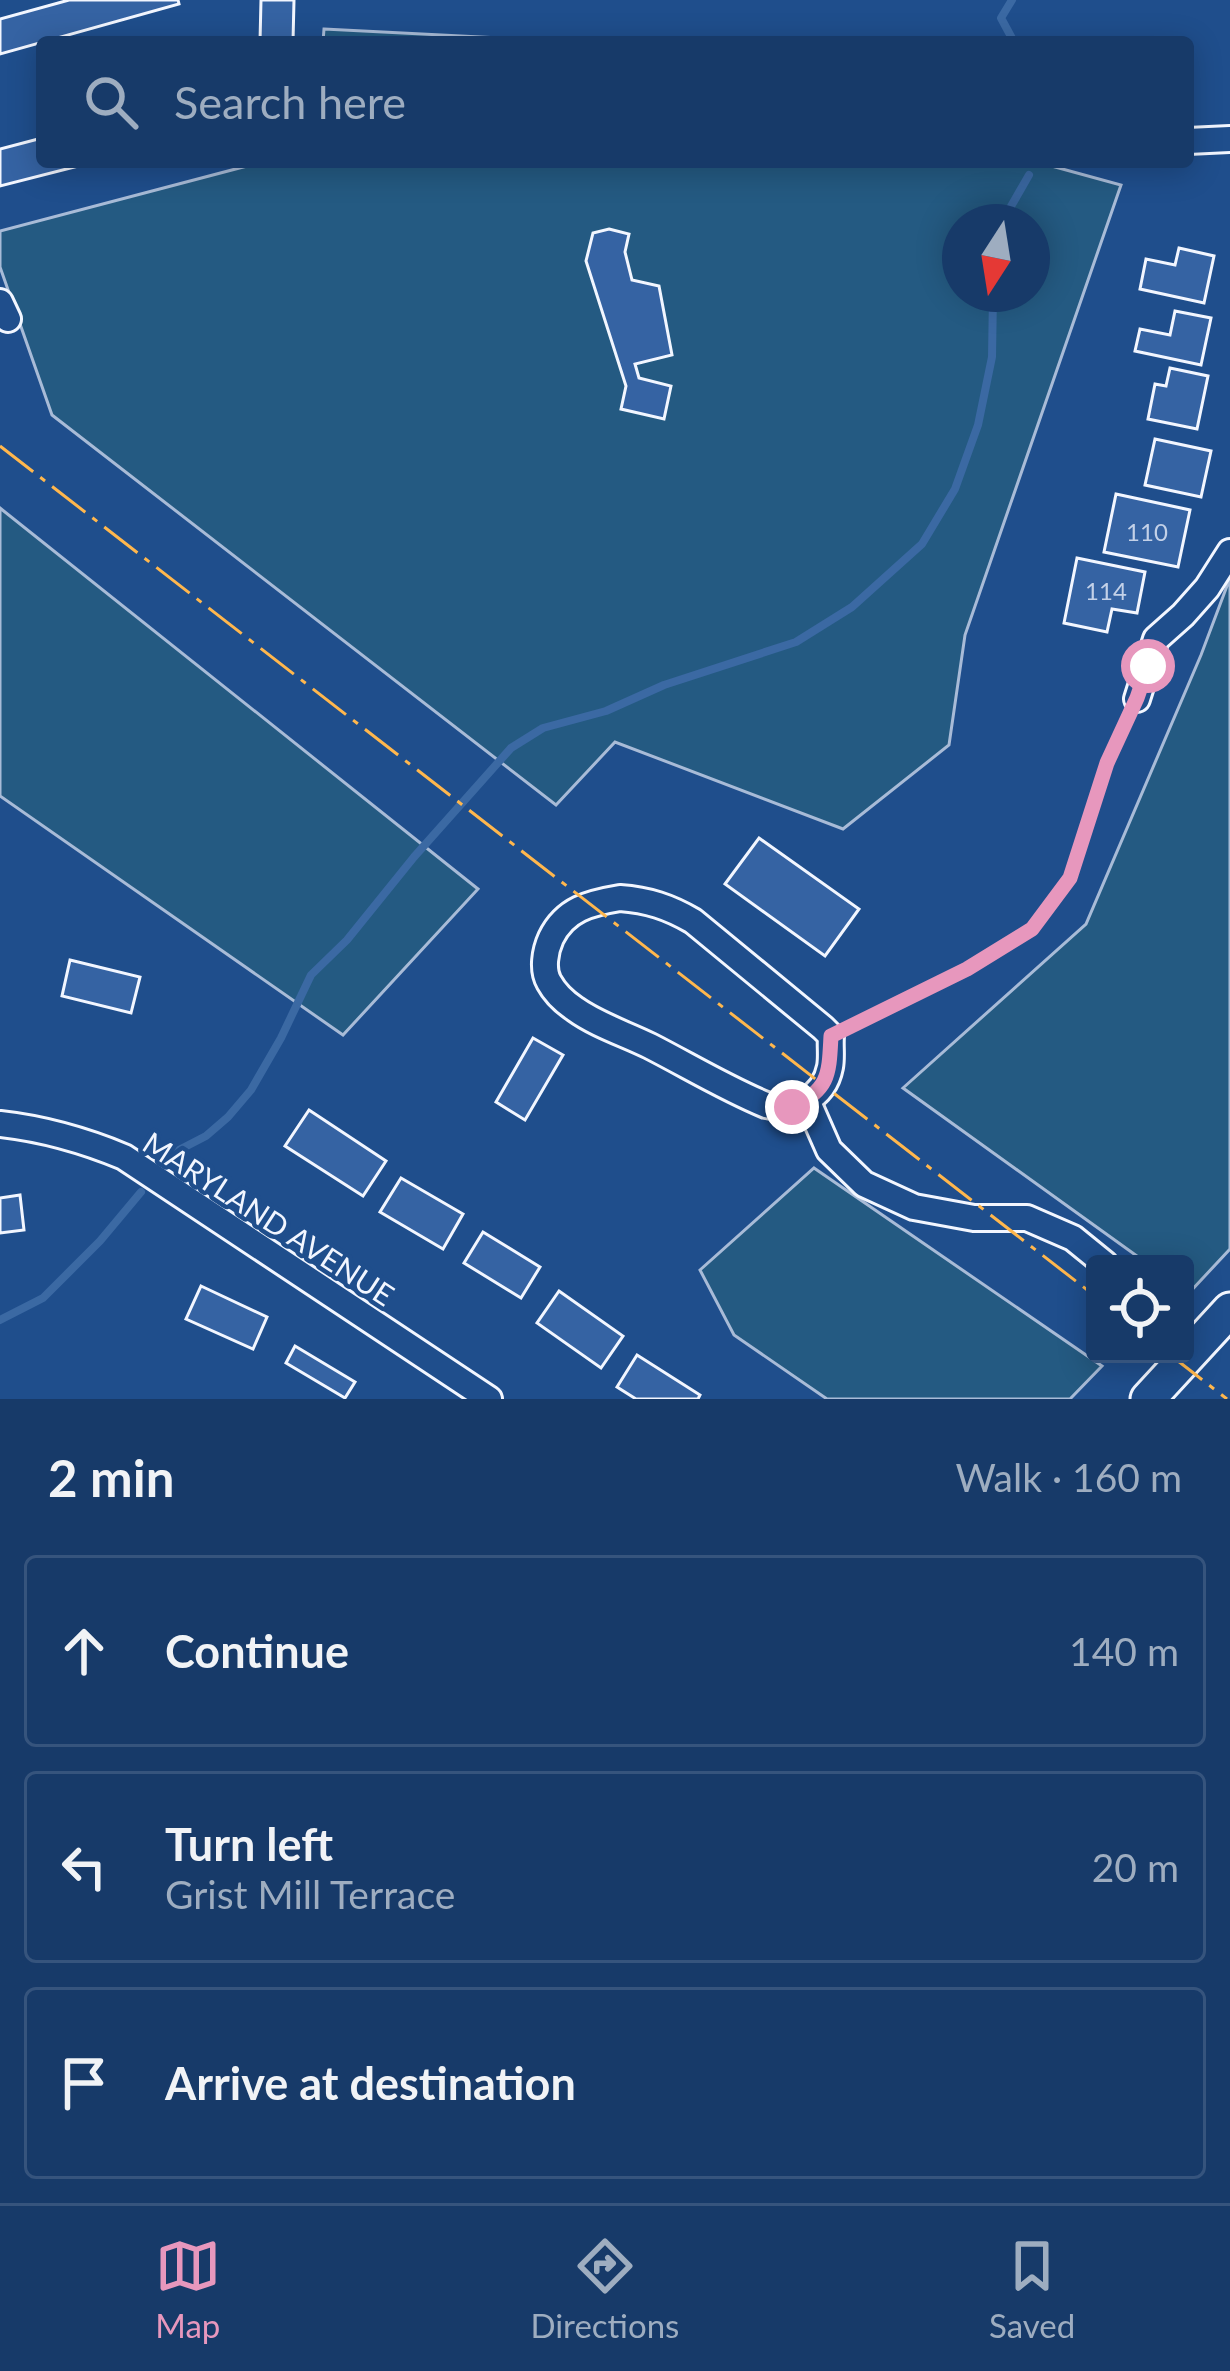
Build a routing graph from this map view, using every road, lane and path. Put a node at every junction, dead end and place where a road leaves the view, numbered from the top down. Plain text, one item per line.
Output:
1 (1230, 139) edge
2 (1194, 141) edge
3 (1230, 552) edge
4 (1137, 698) joint
5 (831, 1036) junction
6 (807, 1100) junction
7 (0, 1124) edge
8 (1095, 1255) edge
9 (1230, 1310) edge
10 (1194, 1333) edge
11 (1173, 1363) edge
12 (489, 1399) edge
13 (1148, 1399) edge

1 - 2 street
3 - 4 street
4 - 5 path
5 - 6 street
5 - 6 street
6 - 8 street
7 - 12 street, MARYLAND AVENUE
9 - 10 street
11 - 13 street

